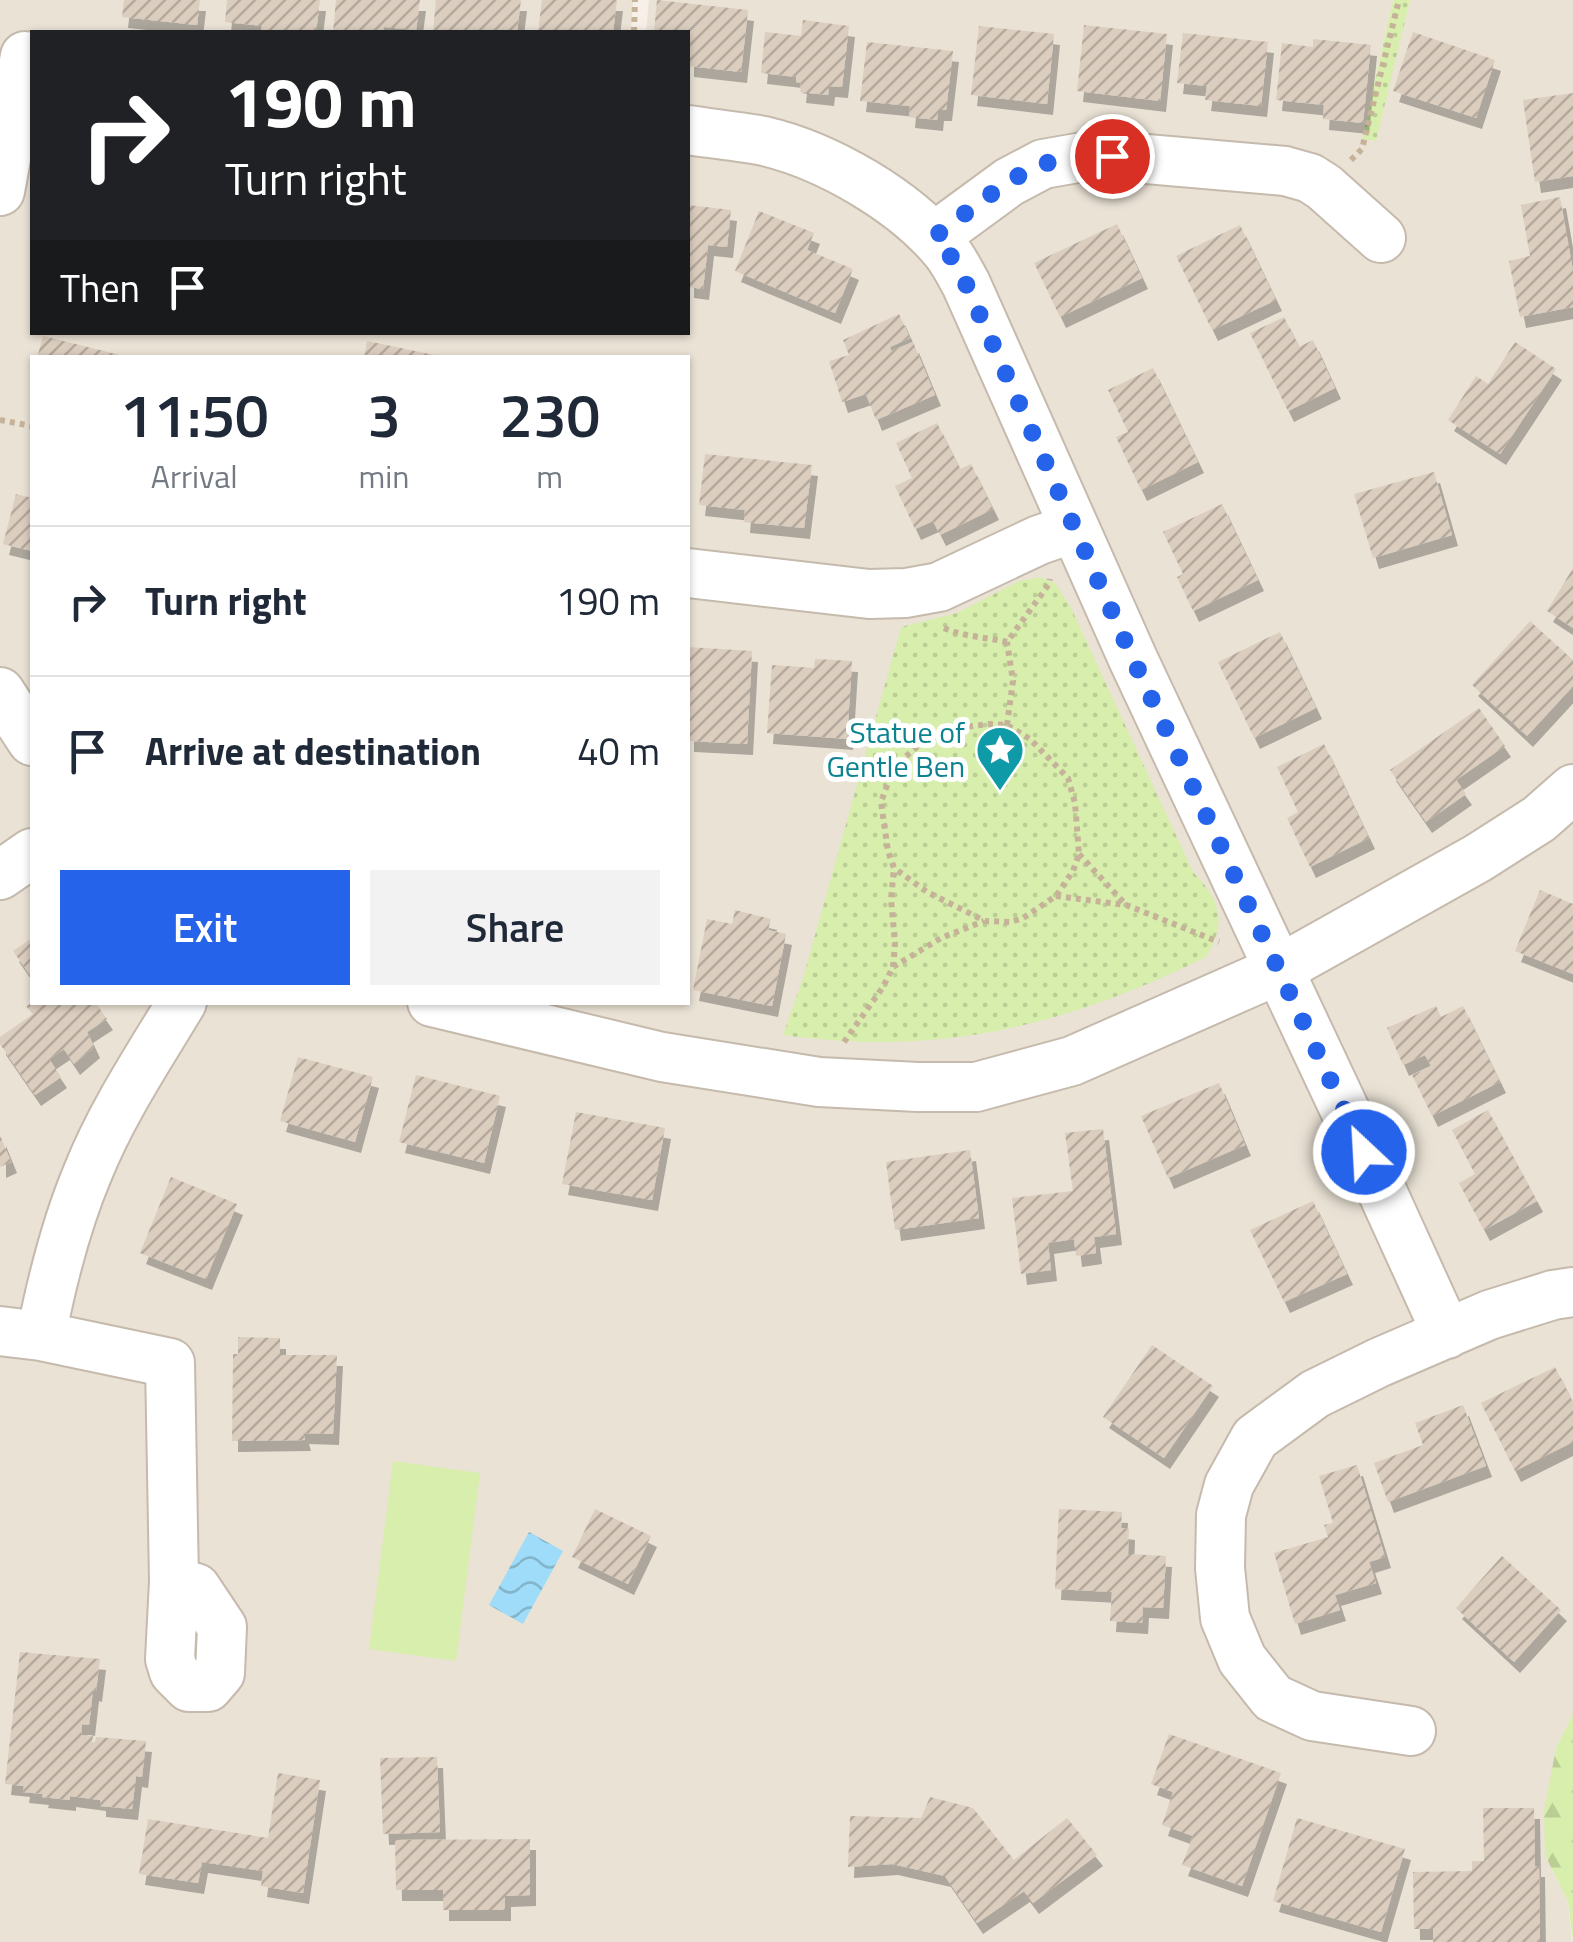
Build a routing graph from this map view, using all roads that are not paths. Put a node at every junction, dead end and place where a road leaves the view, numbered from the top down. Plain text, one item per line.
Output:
1 (19, 52) edge
2 (690, 130) edge
3 (0, 191) edge
4 (934, 237) junction
5 (1381, 238) dead end
6 (1074, 528) junction
7 (690, 574) edge
8 (0, 692) edge
9 (30, 738) edge
10 (1573, 789) edge
11 (30, 853) edge
12 (0, 875) edge
13 (1278, 970) junction
14 (180, 1005) edge
15 (444, 1005) edge
16 (1573, 1292) edge
17 (21, 1333) edge
18 (1447, 1334) junction
19 (174, 1581) dead end
20 (1411, 1731) dead end

1 - 3 street
2 - 4 street
4 - 5 street
4 - 6 street
6 - 7 street
6 - 13 street
8 - 9 street
10 - 13 street
11 - 12 street
13 - 15 street
13 - 18 street
14 - 17 street
16 - 18 street
17 - 19 street
18 - 20 street

